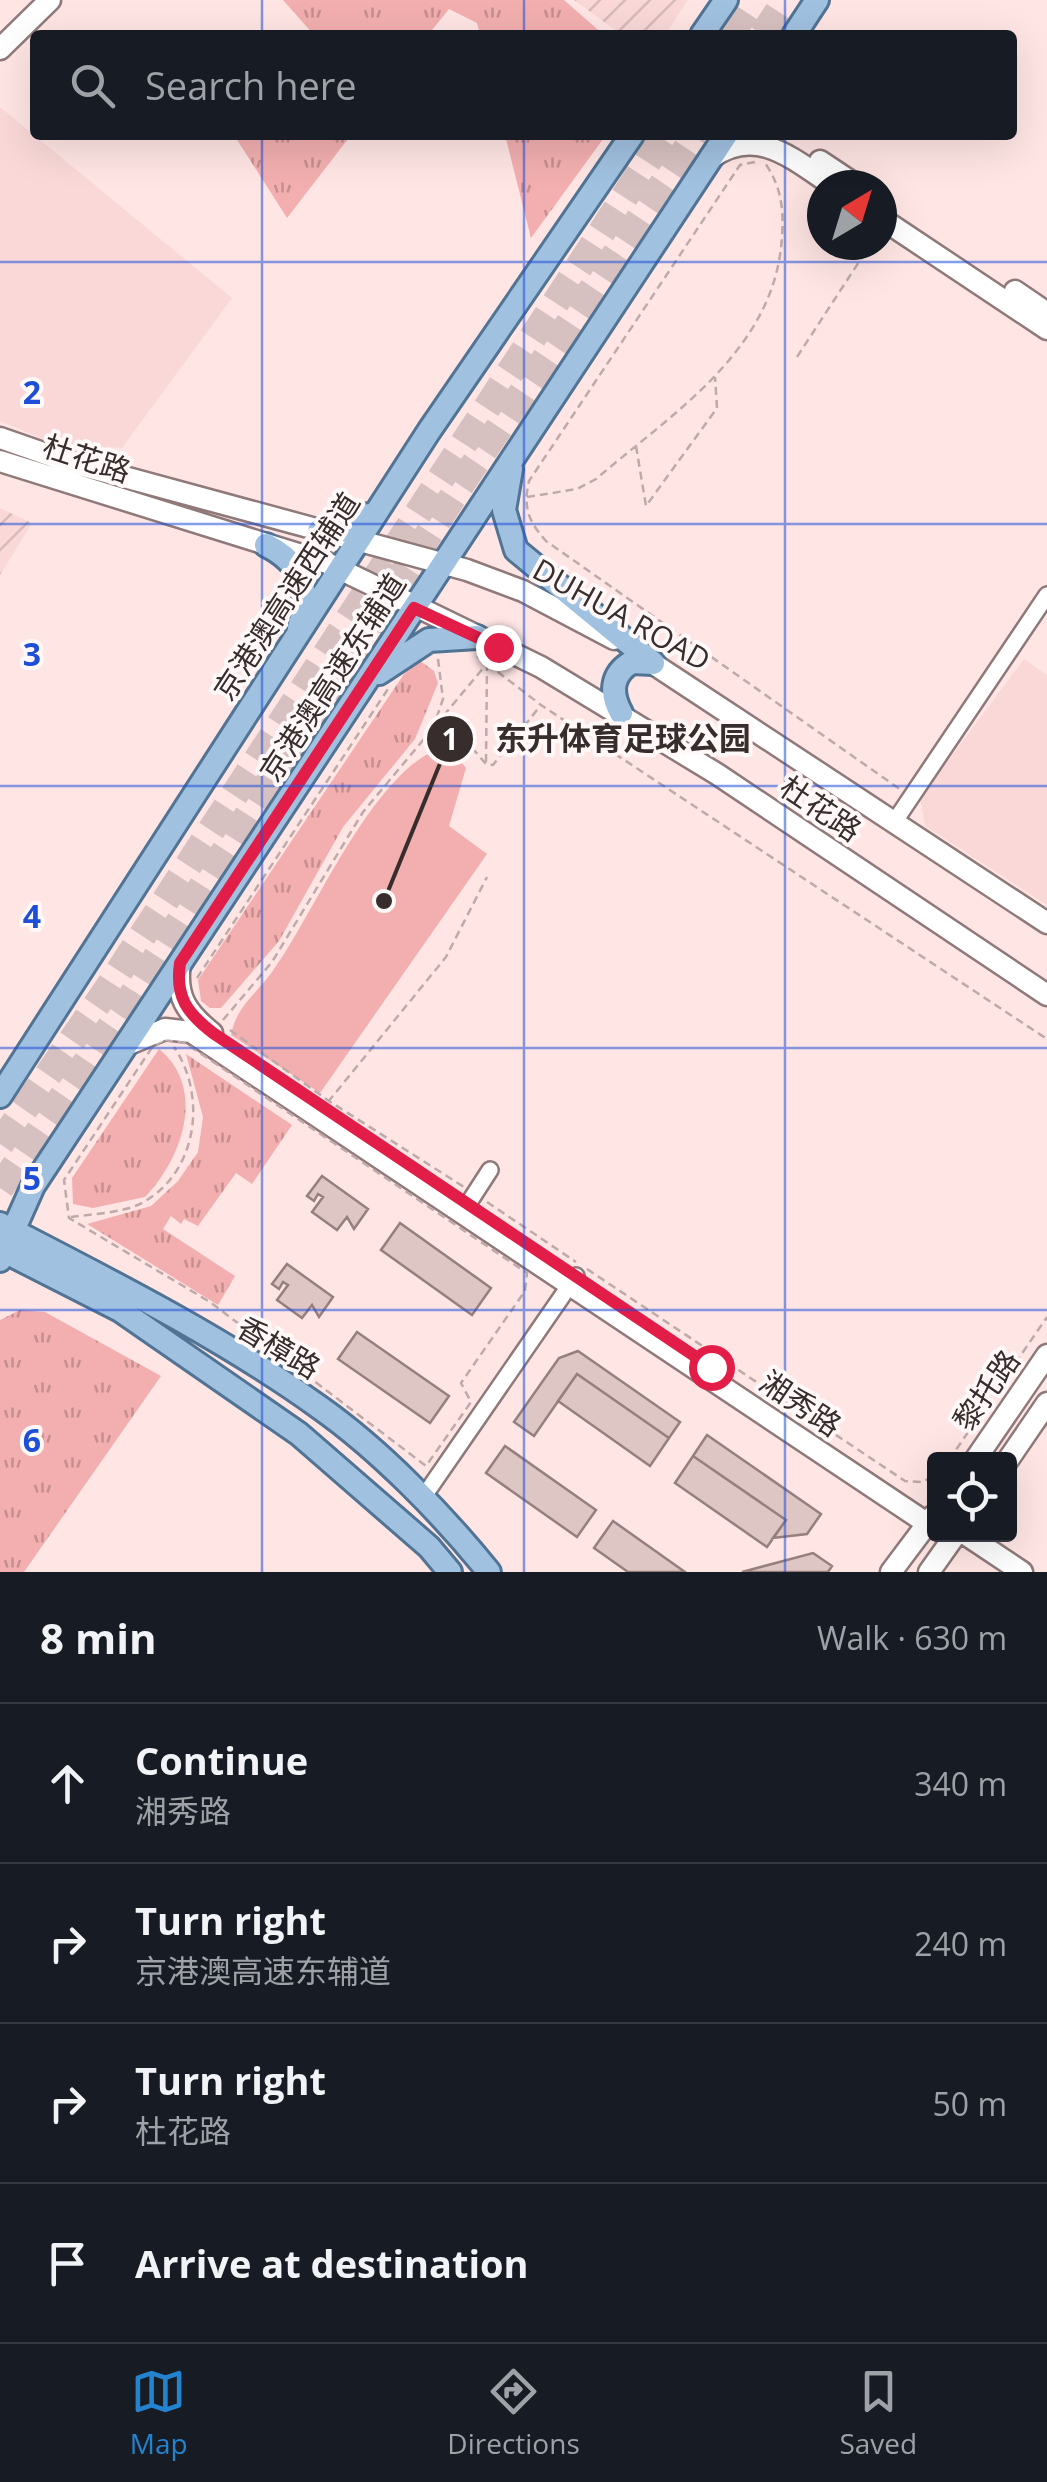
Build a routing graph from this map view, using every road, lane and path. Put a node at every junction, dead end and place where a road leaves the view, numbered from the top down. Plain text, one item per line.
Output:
1 (50, 0) edge
2 (726, 0) edge
3 (817, 0) edge
4 (705, 30) edge
5 (797, 30) edge
6 (0, 49) edge
7 (629, 140) edge
8 (723, 140) edge
9 (789, 140) edge
10 (778, 159) dead end
11 (710, 160) junction
12 (763, 161) junction
13 (807, 170) edge
14 (834, 170) edge
15 (897, 213) edge
16 (897, 229) edge
17 (860, 260) edge
18 (1047, 312) edge
19 (1047, 330) edge
20 (797, 357) dead end
21 (715, 376) junction
22 (0, 438) edge
23 (519, 444) junction
24 (636, 445) junction
25 (0, 461) edge
26 (392, 490) junction
27 (526, 498) junction
28 (319, 531) junction
29 (359, 540) junction
30 (266, 545) junction
31 (442, 563) junction
32 (342, 569) junction
33 (1047, 595) edge
34 (414, 608) junction
35 (294, 644) junction
36 (476, 646) junction
37 (437, 653) dead end
38 (653, 663) junction
39 (486, 664) junction
40 (392, 682) dead end
41 (358, 693) junction
42 (541, 704) junction
43 (620, 713) junction
44 (433, 728) junction
45 (486, 764) junction
46 (911, 797) junction
47 (894, 821) junction
48 (487, 877) dead end
49 (1047, 922) edge
50 (180, 963) junction
51 (193, 986) dead end
52 (1047, 996) edge
53 (1047, 1039) edge
54 (170, 1041) junction
55 (128, 1044) junction
56 (0, 1096) edge
57 (326, 1104) junction
58 (490, 1170) dead end
59 (472, 1199) junction
60 (70, 1218) junction
61 (3, 1243) edge
62 (573, 1280) junction
63 (1047, 1317) edge
64 (1047, 1355) edge
65 (1047, 1403) edge
66 (954, 1452) edge
67 (980, 1452) edge
68 (1013, 1452) edge
69 (927, 1479) edge
70 (422, 1499) junction
71 (927, 1517) edge
72 (927, 1542) edge
73 (939, 1542) edge
74 (962, 1542) edge
75 (969, 1542) edge
76 (450, 1572) edge
77 (489, 1572) edge
78 (891, 1572) edge
79 (929, 1572) edge
80 (1000, 1572) edge
81 (1022, 1572) edge

1 - 6 street
2 - 4 main road
3 - 5 main road
7 - 26 main road, 京港澳高速西辅道
8 - 11 main road, 京港澳高速东辅道
9 - 14 street
10 - 12 path
11 - 13 street
11 - 23 main road, 京港澳高速东辅道
12 - 21 path
12 - 27 path
15 - 18 street
16 - 19 street
17 - 20 path
21 - 24 path
21 - 24 path
22 - 28 street, DUHUA ROAD
23 - 31 main road, 京港澳高速东辅道
23 - 38 main road
24 - 27 path
25 - 30 street, 杜花路
26 - 28 main road
26 - 29 main road, 京港澳高速西辅道
27 - 46 path
28 - 29 street, DUHUA ROAD
29 - 31 street, DUHUA ROAD
29 - 32 main road, 京港澳高速西辅道
30 - 32 street, 杜花路
30 - 35 main road
31 - 34 main road, 京港澳高速东辅道
31 - 38 street, DUHUA ROAD
32 - 34 street, 杜花路
32 - 35 main road, 京港澳高速西辅道
33 - 46 street
34 - 36 street, 杜花路
34 - 41 main road, 京港澳高速东辅道
35 - 56 main road, 京港澳高速西辅道
36 - 39 path
36 - 41 main road
36 - 43 street, 杜花路
37 - 44 path
38 - 43 main road
38 - 47 street, DUHUA ROAD
39 - 42 path
39 - 44 path
39 - 45 path
40 - 51 path
41 - 50 main road, 京港澳高速东辅道
42 - 45 path
42 - 53 path
43 - 52 street, 杜花路
44 - 45 path
44 - 57 path
46 - 47 street
47 - 49 street, DUHUA ROAD
48 - 57 path
50 - 55 main road, 京港澳高速东辅道
50 - 57 street, 湘秀路
54 - 60 path
54 - 60 path
54 - 60 path
55 - 61 main road, 京港澳高速东辅道
55 - 62 street, 湘秀路
57 - 59 street, 湘秀路
57 - 59 path
58 - 59 street
59 - 62 street, 湘秀路
59 - 69 path
61 - 70 main road, 香樟路
61 - 76 main road, 香樟路
62 - 70 street
62 - 71 street, 湘秀路
63 - 66 path
64 - 67 street, 黎托路
65 - 68 street, 黎托路
70 - 77 main road, 香樟路
72 - 78 street
73 - 79 street
74 - 80 street, 湘秀路
75 - 81 street, 湘秀路

